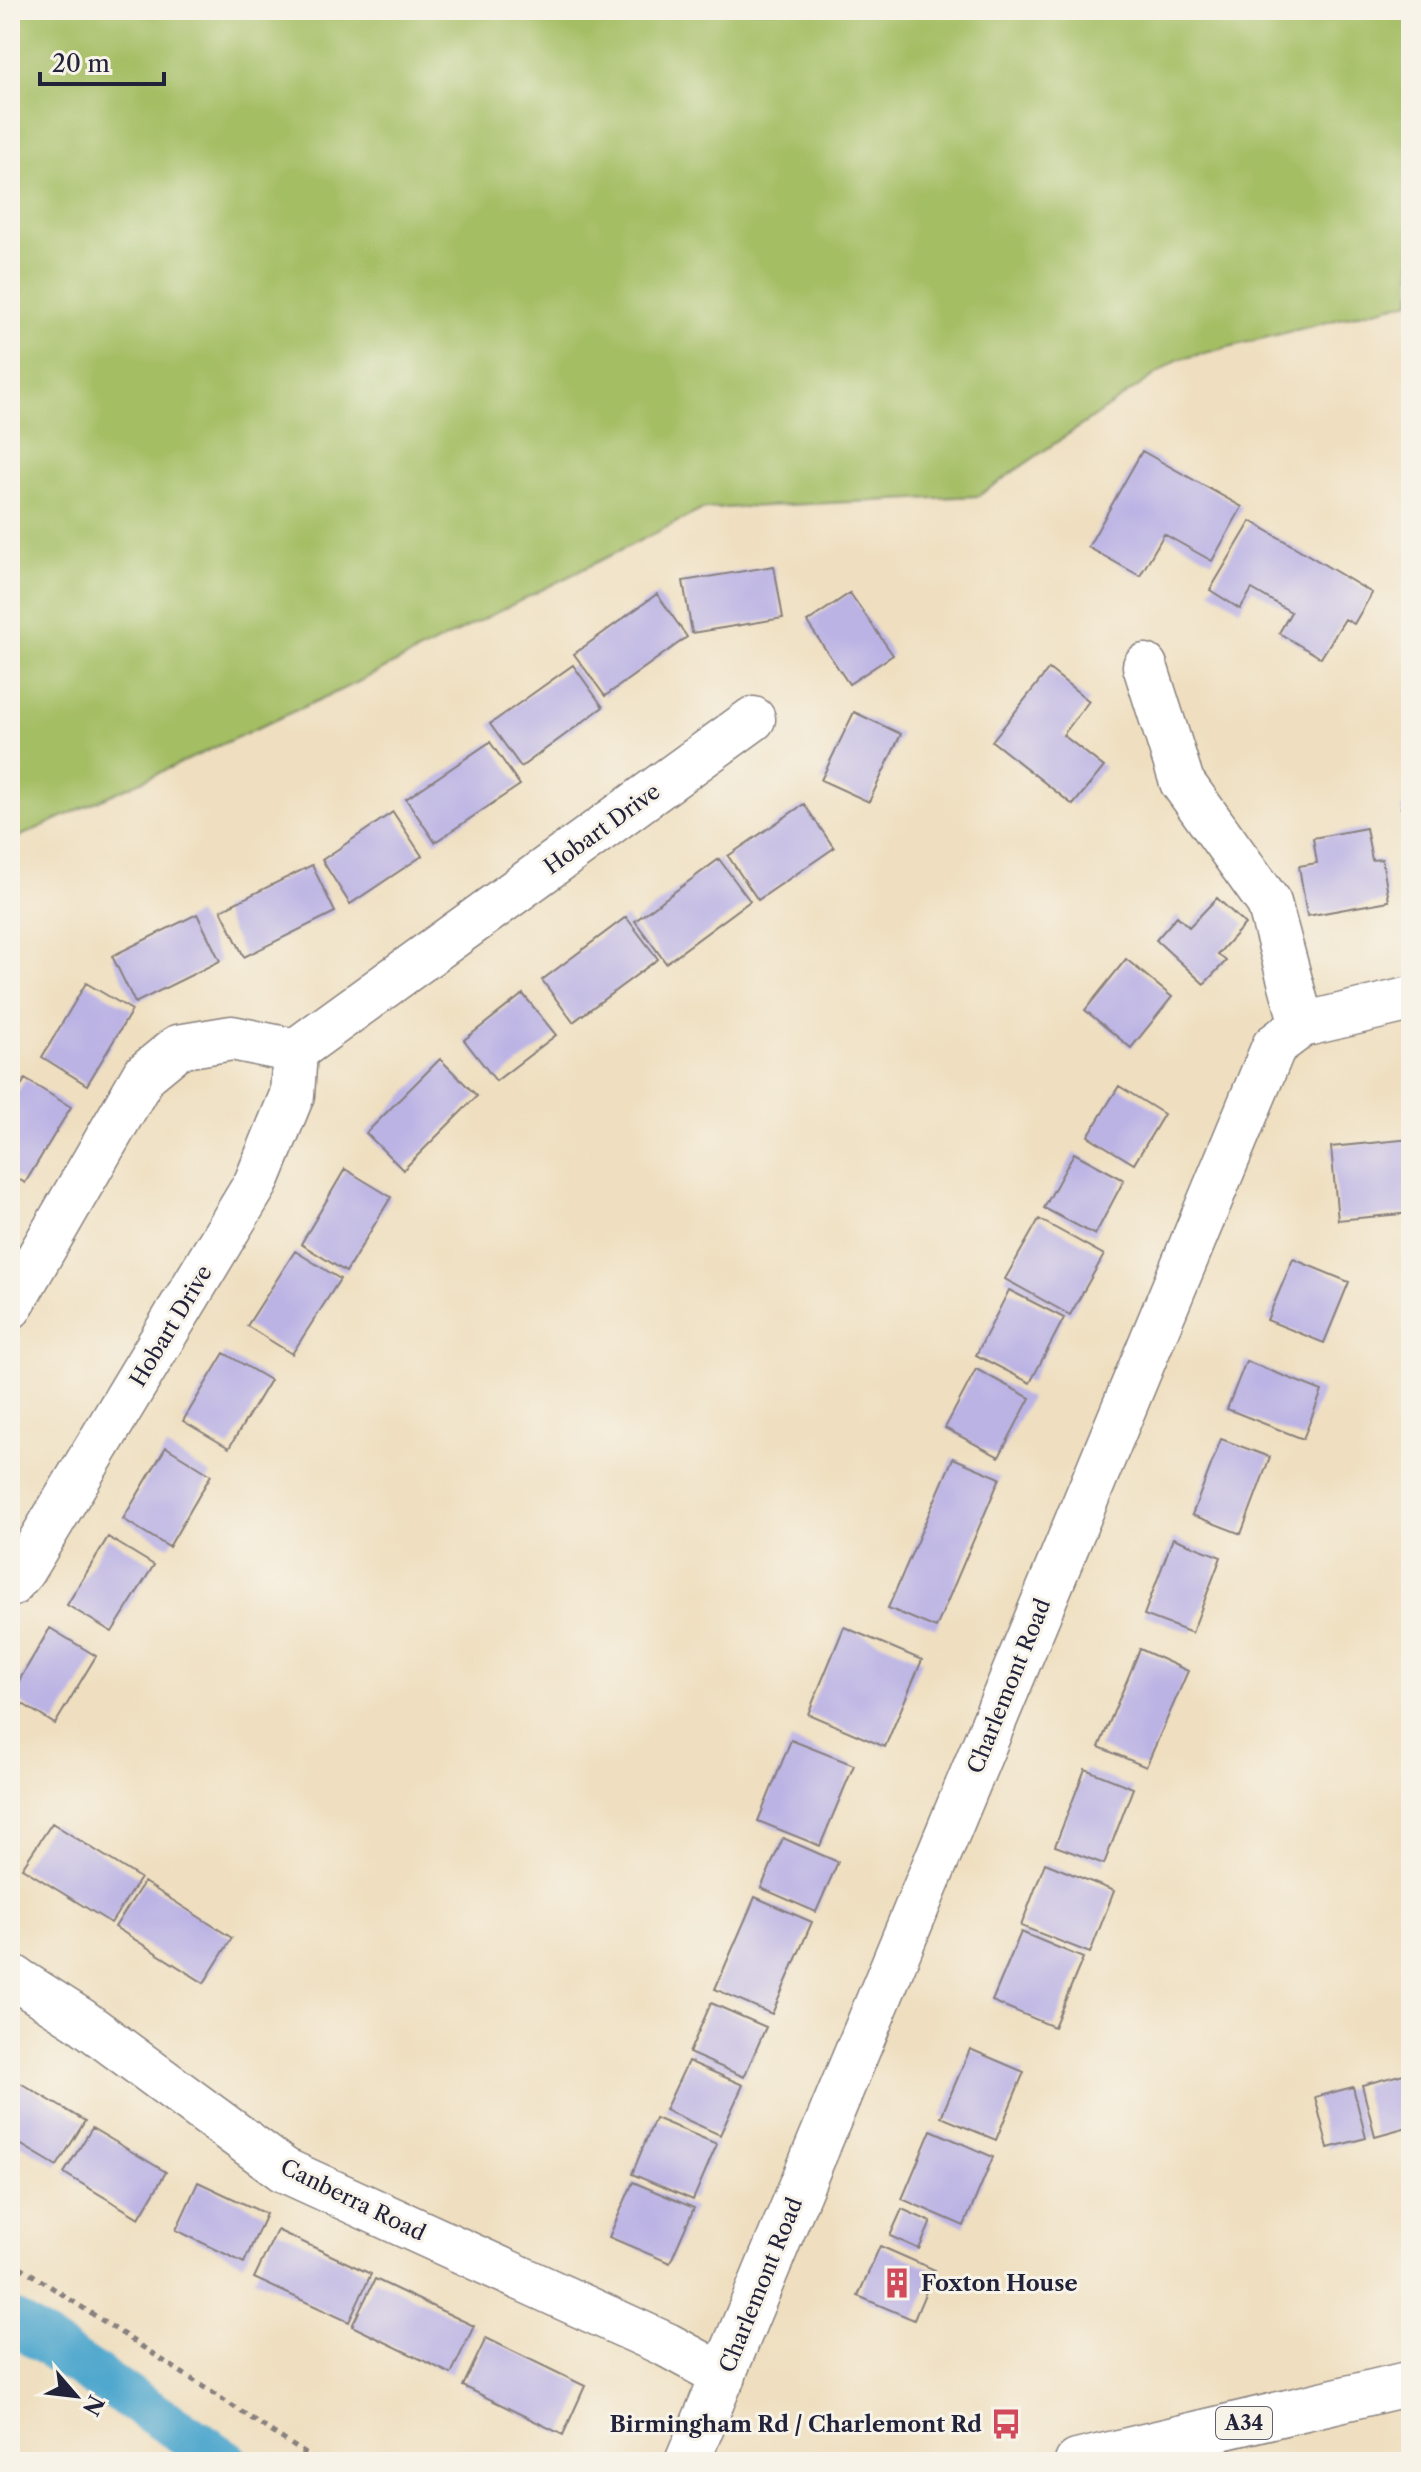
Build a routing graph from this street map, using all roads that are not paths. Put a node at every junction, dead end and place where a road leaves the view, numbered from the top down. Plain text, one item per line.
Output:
1 (1145, 666) dead end
2 (753, 720) dead end
3 (1411, 999) edge
4 (1302, 1025) junction
5 (295, 1051) junction
6 (10, 1307) edge
7 (10, 1585) edge
8 (10, 1975) edge
9 (724, 2376) junction
10 (1411, 2383) edge
11 (687, 2462) edge
12 (1077, 2462) edge

1 - 4 main road
2 - 5 main road, Hobart Drive
3 - 4 main road, Charlemont Road
4 - 9 main road, Charlemont Road
5 - 6 main road
5 - 7 main road, Hobart Drive
8 - 9 main road, Canberra Road
9 - 11 main road, Charlemont Road
10 - 12 main road, A34

